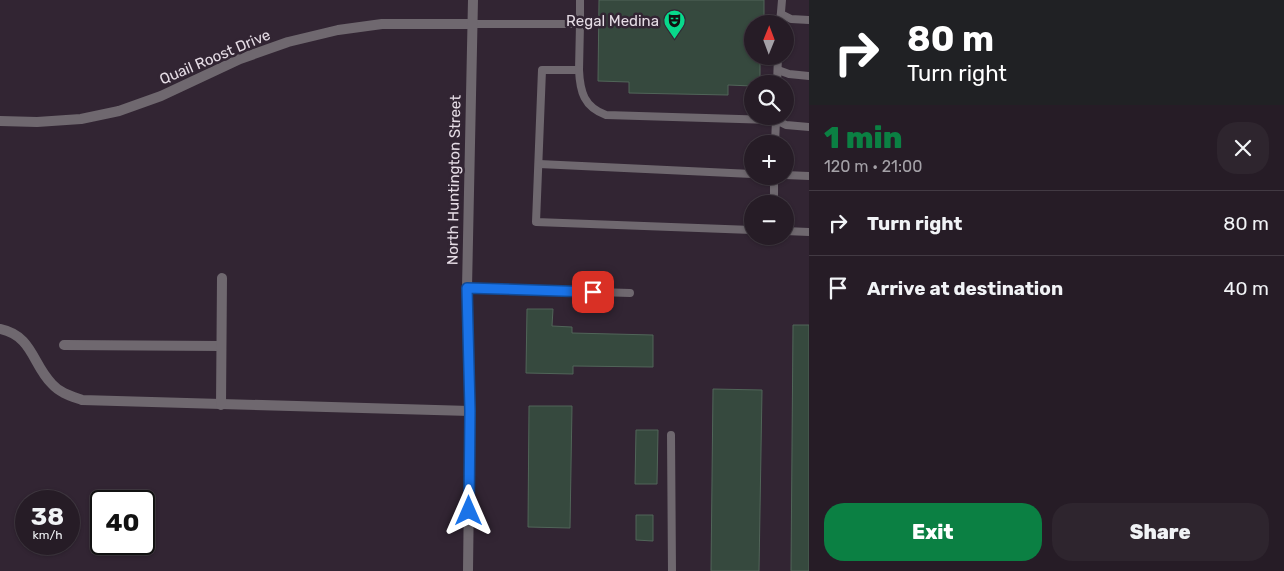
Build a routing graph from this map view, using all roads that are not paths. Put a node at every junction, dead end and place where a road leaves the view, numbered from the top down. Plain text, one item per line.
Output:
1 (473, 0) edge
2 (580, 0) edge
3 (782, 0) edge
4 (781, 14) joint
5 (809, 20) edge
6 (473, 24) junction
7 (580, 24) junction
8 (778, 65) edge
9 (579, 70) junction
10 (778, 70) junction
11 (778, 75) edge
12 (809, 76) edge
13 (744, 117) edge
14 (0, 121) edge
15 (786, 125) edge
16 (809, 127) edge
17 (539, 164) junction
18 (744, 174) edge
19 (794, 175) edge
20 (809, 176) edge
21 (744, 230) edge
22 (794, 231) edge
23 (809, 232) edge
24 (222, 278) dead end
25 (467, 288) junction
26 (630, 293) dead end
27 (0, 329) edge
28 (64, 345) dead end
29 (221, 346) junction
30 (221, 404) junction
31 (470, 411) junction
32 (671, 435) dead end
33 (468, 571) edge
34 (672, 571) edge

1 - 6 street, North Huntington Street
2 - 7 lane
3 - 4 lane
4 - 5 lane
6 - 7 lane
6 - 14 street, Quail Roost Drive
6 - 25 street, North Huntington Street
7 - 9 lane
8 - 10 lane
9 - 13 lane
9 - 17 lane
10 - 11 lane
10 - 12 lane
15 - 16 lane
17 - 18 lane
17 - 21 lane
19 - 20 lane
22 - 23 lane
24 - 29 street
25 - 26 lane
25 - 31 street, North Huntington Street
27 - 30 street
28 - 29 street
29 - 30 street
30 - 31 street
31 - 33 street, North Huntington Street
32 - 34 lane

